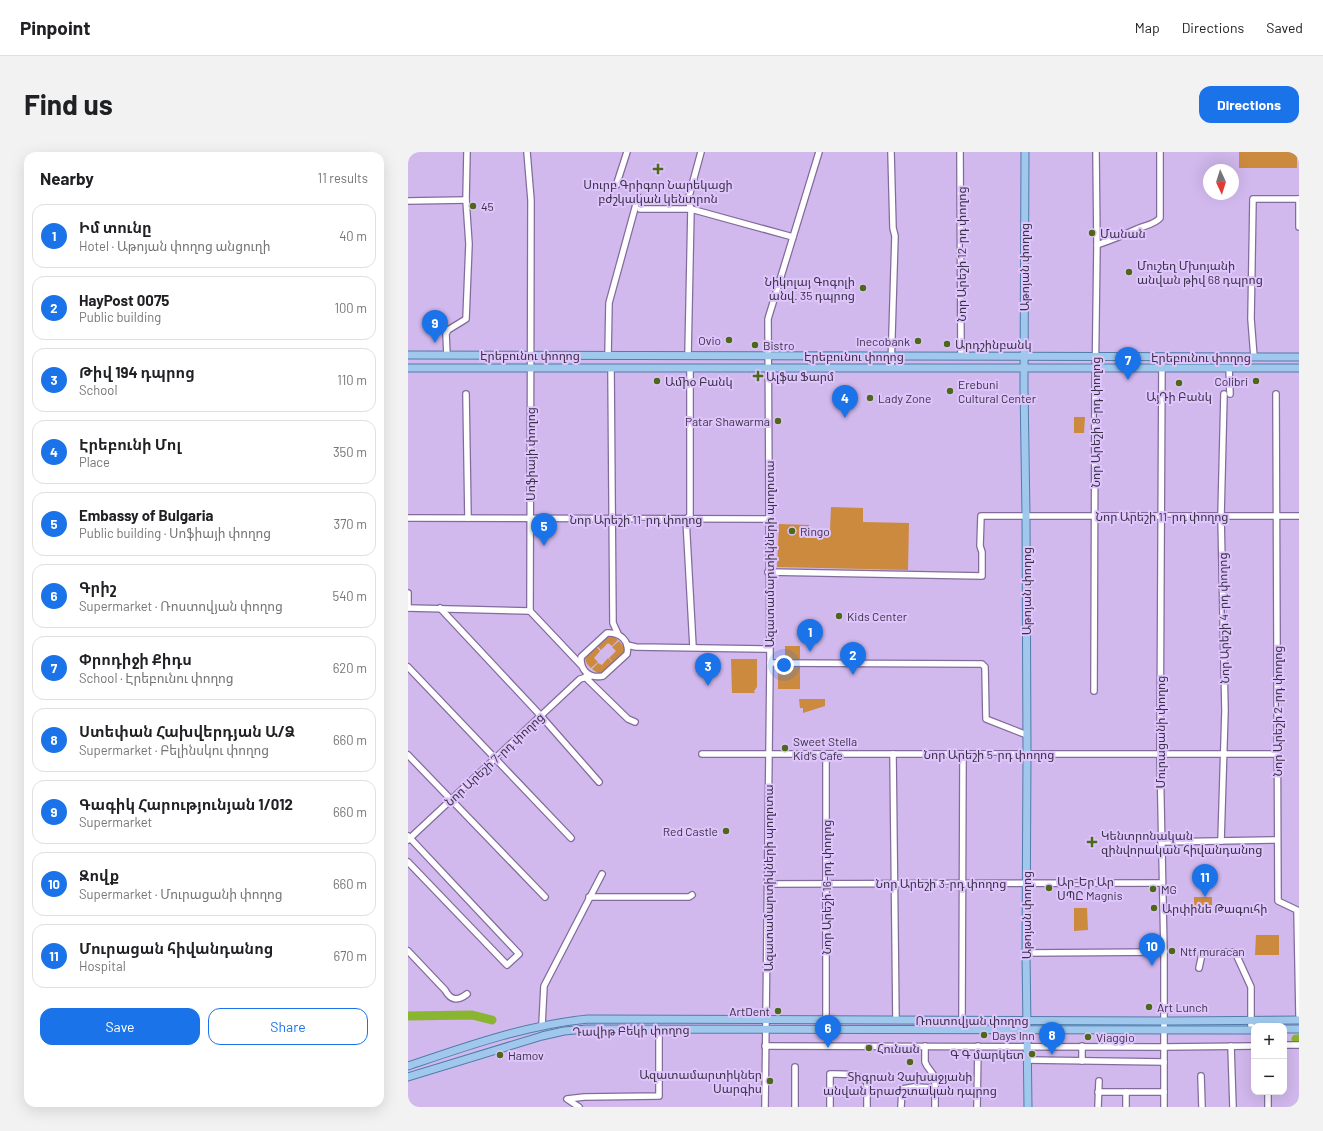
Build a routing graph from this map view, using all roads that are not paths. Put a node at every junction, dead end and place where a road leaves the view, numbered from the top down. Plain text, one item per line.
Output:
1 (467, 152) edge
2 (527, 152) edge
3 (627, 152) edge
4 (701, 152) edge
5 (819, 152) edge
6 (891, 152) edge
7 (960, 152) edge
8 (1024, 152) edge
9 (1096, 152) edge
10 (1160, 152) edge
11 (616, 186) dead end
12 (638, 197) dead end
13 (1299, 199) edge
14 (466, 200) junction
15 (408, 201) edge
16 (640, 209) dead end
17 (691, 209) junction
18 (1299, 227) edge
19 (793, 237) junction
20 (1097, 244) junction
21 (408, 355) edge
22 (446, 355) junction
23 (530, 355) junction
24 (608, 356) junction
25 (688, 356) junction
26 (769, 356) junction
27 (891, 356) junction
28 (961, 356) junction
29 (1024, 356) junction
30 (1096, 356) junction
31 (1162, 357) junction
32 (1254, 357) junction
33 (1299, 357) edge
34 (408, 368) edge
35 (529, 368) junction
36 (611, 368) junction
37 (690, 368) junction
38 (769, 368) junction
39 (891, 368) junction
40 (1024, 368) junction
41 (1095, 368) junction
42 (1162, 368) junction
43 (1229, 368) junction
44 (1299, 368) edge
45 (466, 394) dead end
46 (1276, 394) dead end
47 (1026, 516) junction
48 (1095, 516) junction
49 (1160, 516) junction
50 (1220, 516) junction
51 (1278, 516) junction
52 (1299, 516) edge
53 (408, 518) edge
54 (468, 518) junction
55 (530, 519) junction
56 (611, 519) junction
57 (686, 519) junction
58 (769, 519) junction
59 (768, 572) junction
60 (408, 593) edge
61 (408, 608) edge
62 (440, 608) junction
63 (530, 611) junction
64 (613, 623) junction
65 (607, 633) junction
66 (618, 634) junction
67 (627, 645) junction
68 (636, 647) junction
69 (693, 647) junction
70 (769, 649) junction
71 (627, 654) junction
72 (583, 655) junction
73 (573, 656) junction
74 (770, 663) junction
75 (408, 667) edge
76 (582, 667) junction
77 (585, 677) junction
78 (1094, 692) dead end
79 (541, 716) junction
80 (635, 722) dead end
81 (1027, 735) junction
82 (702, 754) dead end
83 (769, 754) junction
84 (826, 754) junction
85 (893, 754) junction
86 (963, 754) junction
87 (1027, 754) junction
88 (1160, 754) junction
89 (1222, 754) junction
90 (1277, 754) junction
91 (408, 755) edge
92 (495, 758) junction
93 (599, 782) dead end
94 (450, 800) junction
95 (409, 838) edge
96 (571, 838) dead end
97 (1277, 840) junction
98 (1221, 841) junction
99 (1161, 842) junction
100 (408, 862) edge
101 (602, 874) dead end
102 (1026, 883) junction
103 (1162, 883) junction
104 (768, 884) junction
105 (827, 884) junction
106 (895, 884) junction
107 (963, 884) junction
108 (692, 895) dead end
109 (589, 896) junction
110 (545, 897) dead end
111 (408, 951) edge
112 (1164, 952) junction
113 (1026, 953) junction
114 (1199, 968) dead end
115 (467, 994) dead end
116 (1299, 1015) edge
117 (826, 1019) junction
118 (765, 1020) junction
119 (896, 1020) junction
120 (962, 1020) junction
121 (1028, 1020) junction
122 (1250, 1020) junction
123 (1299, 1020) edge
124 (1163, 1021) junction
125 (542, 1025) junction
126 (1251, 1025) edge
127 (659, 1029) junction
128 (1287, 1029) edge
129 (1299, 1029) edge
130 (765, 1030) junction
131 (1027, 1030) junction
132 (1164, 1030) junction
133 (1251, 1030) edge
134 (1287, 1045) edge
135 (1299, 1045) edge
136 (765, 1046) junction
137 (926, 1046) junction
138 (978, 1046) junction
139 (1027, 1046) junction
140 (1082, 1046) junction
141 (1231, 1046) junction
142 (1251, 1046) edge
143 (1164, 1047) junction
144 (1028, 1060) junction
145 (1082, 1061) junction
146 (1164, 1062) junction
147 (408, 1066) edge
148 (795, 1067) dead end
149 (1201, 1076) dead end
150 (408, 1077) edge
151 (1099, 1081) dead end
152 (935, 1088) junction
153 (1098, 1092) junction
154 (1126, 1092) junction
155 (1164, 1092) junction
156 (1268, 1095) edge
157 (579, 1107) edge
158 (765, 1107) edge
159 (795, 1107) edge
160 (830, 1107) edge
161 (867, 1107) edge
162 (901, 1107) edge
163 (935, 1107) edge
164 (977, 1107) edge
165 (1028, 1107) edge
166 (1098, 1107) edge
167 (1126, 1107) edge
168 (1164, 1107) edge
169 (1202, 1107) edge
170 (1233, 1107) edge
171 (1268, 1107) edge

1 - 14 street
2 - 23 street
3 - 11 street
4 - 17 street
5 - 19 street, Ազատամարտիկների պողոտա
6 - 27 street
7 - 28 street, Նոր Արեշի 12-րդ փողոց
8 - 29 main road, Աթոյան փողոց
9 - 20 street, Նոր Արեշի 8-րդ փողոց
10 - 20 street
12 - 24 street
13 - 18 street
13 - 32 street
14 - 15 street
14 - 22 street
16 - 17 street
17 - 19 street
17 - 25 street
19 - 26 street, Ազատամարտիկների պողոտա
20 - 30 street, Նոր Արեշի 8-րդ փողոց
21 - 22 main road, Էրեբունու փողոց
22 - 23 main road, Էրեբունու փողոց
23 - 24 main road, Էրեբունու փողոց
23 - 35 street, Սոֆիայի փողոց
24 - 25 main road, Էրեբունու փողոց
25 - 26 main road, Էրեբունու փողոց
26 - 27 main road, Էրեբունու փողոց
26 - 38 street, Ազատամարտիկների պողոտա
27 - 28 main road, Էրեբունու փողոց
27 - 39 street
28 - 29 main road, Էրեբունու փողոց
29 - 30 main road, Էրեբունու փողոց
29 - 40 main road, Աթոյան փողոց
30 - 31 main road, Էրեբունու փողոց
30 - 41 street, Նոր Արեշի 8-րդ փողոց
31 - 32 main road, Էրեբունու փողոց
31 - 42 street, Մուրացանի փողոց
32 - 33 main road, Էրեբունու փողոց
34 - 35 main road, Էրեբունու փողոց
35 - 36 main road, Էրեբունու փողոց
35 - 55 street, Սոֆիայի փողոց
36 - 37 main road, Էրեբունու փողոց
36 - 56 street
37 - 38 main road, Էրեբունու փողոց
37 - 57 street
38 - 39 main road, Էրեբունու փողոց
38 - 58 street, Ազատամարտիկների պողոտա
39 - 40 main road, Էրեբունու փողոց
40 - 41 main road, Էրեբունու փողոց
40 - 47 main road, Աթոյան փողոց
41 - 42 main road, Էրեբունու փողոց
41 - 48 street, Նոր Արեշի 8-րդ փողոց
42 - 43 main road, Էրեբունու փողոց
42 - 49 street, Մուրացանի փողոց
43 - 44 main road, Էրեբունու փողոց
43 - 50 street, Նոր Արեշի 4-րդ փողոց
45 - 54 street
46 - 51 street, Նոր Արեշի 2-րդ փողոց
47 - 48 street, Նոր Արեշի 11-րդ փողոց
47 - 59 street, Նոր Արեշի 11-րդ փողոց
47 - 81 main road, Աթոյան փողոց
48 - 49 street, Նոր Արեշի 11-րդ փողոց
48 - 78 street, Նոր Արեշի 8-րդ փողոց
49 - 50 street, Նոր Արեշի 11-րդ փողոց
49 - 88 street, Մուրացանի փողոց
50 - 51 street, Նոր Արեշի 11-րդ փողոց
50 - 89 street, Նոր Արեշի 4-րդ փողոց
51 - 52 street, Նոր Արեշի 11-րդ փողոց
51 - 90 street, Նոր Արեշի 2-րդ փողոց
53 - 54 street, Նոր Արեշի 11-րդ փողոց
54 - 55 street, Նոր Արեշի 11-րդ փողոց
55 - 56 street, Նոր Արեշի 11-րդ փողոց
55 - 63 street, Սոֆիայի փողոց
56 - 57 street, Նոր Արեշի 11-րդ փողոց
56 - 64 street
57 - 58 street, Նոր Արեշի 11-րդ փողոց
57 - 69 street
58 - 59 street, Ազատամարտիկների պողոտա
59 - 70 street, Ազատամարտիկների պողոտա
60 - 61 street
61 - 62 street
62 - 63 street
62 - 79 street
63 - 73 street
64 - 65 street
64 - 66 street
65 - 66 street
65 - 72 street
66 - 67 street
67 - 68 street
67 - 71 street
68 - 69 street
68 - 71 street
69 - 70 street
70 - 74 street, Ազատամարտիկների պողոտա
71 - 77 street
72 - 73 street
72 - 76 street, Նոր Արեշի 7-րդ փողոց
73 - 76 street
74 - 81 street
74 - 83 street, Ազատամարտիկների պողոտա
75 - 92 street
76 - 77 street, Նոր Արեշի 7-րդ փողոց
76 - 77 street
77 - 79 street, Նոր Արեշի 7-րդ փողոց
77 - 80 street
79 - 92 street, Նոր Արեշի 7-րդ փողոց
79 - 93 street
81 - 87 main road, Աթոյան փողոց
82 - 83 street, Նոր Արեշի 5-րդ փողոց
83 - 84 street, Նոր Արեշի 5-րդ փողոց
83 - 104 street, Ազատամարտիկների պողոտա
84 - 85 street, Նոր Արեշի 5-րդ փողոց
84 - 105 street, Նոր Արեշի 16-րդ փողոց
85 - 86 street, Նոր Արեշի 5-րդ փողոց
85 - 106 street
86 - 87 street, Նոր Արեշի 5-րդ փողոց
86 - 107 street
87 - 88 street, Նոր Արեշի 5-րդ փողոց
87 - 102 main road, Աթոյան փողոց
88 - 89 street, Նոր Արեշի 5-րդ փողոց
88 - 99 street, Մուրացանի փողոց
89 - 90 street, Նոր Արեշի 5-րդ փողոց
89 - 98 street, Նոր Արեշի 4-րդ փողոց
90 - 97 street, Նոր Արեշի 2-րդ փողոց
91 - 94 street
92 - 94 street, Նոր Արեշի 7-րդ փողոց
92 - 96 street
94 - 95 street, Նոր Արեշի 7-րդ փողոց
94 - 110 street
95 - 100 street
97 - 98 street
97 - 116 street, Նոր Արեշի 2-րդ փողոց
98 - 99 street
99 - 103 street, Մուրացանի փողոց
101 - 109 street
102 - 103 street, Նոր Արեշի 3-րդ փողոց
102 - 107 street, Նոր Արեշի 3-րդ փողոց
102 - 113 main road, Աթոյան փողոց
103 - 112 street, Մուրացանի փողոց
104 - 105 street, Նոր Արեշի 3-րդ փողոց
104 - 118 street, Ազատամարտիկների պողոտա
105 - 106 street, Նոր Արեշի 3-րդ փողոց
105 - 117 street, Նոր Արեշի 16-րդ փողոց
106 - 107 street, Նոր Արեշի 3-րդ փողոց
106 - 119 street
107 - 120 street
108 - 109 street
109 - 125 street
111 - 115 street
112 - 113 street
112 - 124 street, Մուրացանի փողոց
113 - 121 main road, Աթոյան փողոց
114 - 122 street
117 - 118 main road, Ռոստովյան փողոց
117 - 119 main road, Ռոստովյան փողոց
118 - 125 main road, Դավիթ Բեկի փողոց
118 - 130 street, Ազատամարտիկների պողոտա
119 - 120 main road, Ռոստովյան փողոց
120 - 121 main road, Ռոստովյան փողոց
121 - 124 main road, Ռոստովյան փողոց
121 - 131 main road, Աթոյան փողոց
122 - 123 main road, Ռոստովյան փողոց
122 - 124 main road, Ռոստովյան փողոց
122 - 126 street
124 - 132 street, Մուրացանի փողոց
125 - 147 main road, Դավիթ Բեկի փողոց
127 - 130 main road, Դավիթ Բեկի փողոց
127 - 150 main road, Դավիթ Բեկի փողոց
127 - 157 street
128 - 129 main road
130 - 131 main road, Ռոստովյան փողոց
130 - 136 street, Ազատամարտիկների պողոտա
131 - 132 main road, Ռոստովյան փողոց
131 - 139 main road, Աթոյան փողոց
132 - 133 main road, Ռոստովյան փողոց
132 - 143 street, Մուրացանի փողոց
134 - 135 street
136 - 137 street
136 - 158 street, Ազատամարտիկների պողոտա
137 - 138 street
137 - 152 street
138 - 139 street
138 - 164 street
139 - 140 street
139 - 144 main road, Աթոյան փողոց
140 - 143 street
140 - 145 street
141 - 142 street
141 - 143 street
141 - 170 street
143 - 146 street, Մուրացանի փողոց
144 - 145 street
144 - 165 main road, Աթոյան փողոց
145 - 146 street
146 - 155 street, Մուրացանի փողոց
148 - 159 street
149 - 169 street
151 - 153 street
152 - 162 street
152 - 163 street
153 - 154 street
153 - 166 street
154 - 155 street
154 - 167 street
155 - 168 street, Մուրացանի փողոց
156 - 171 street
160 - 161 street

